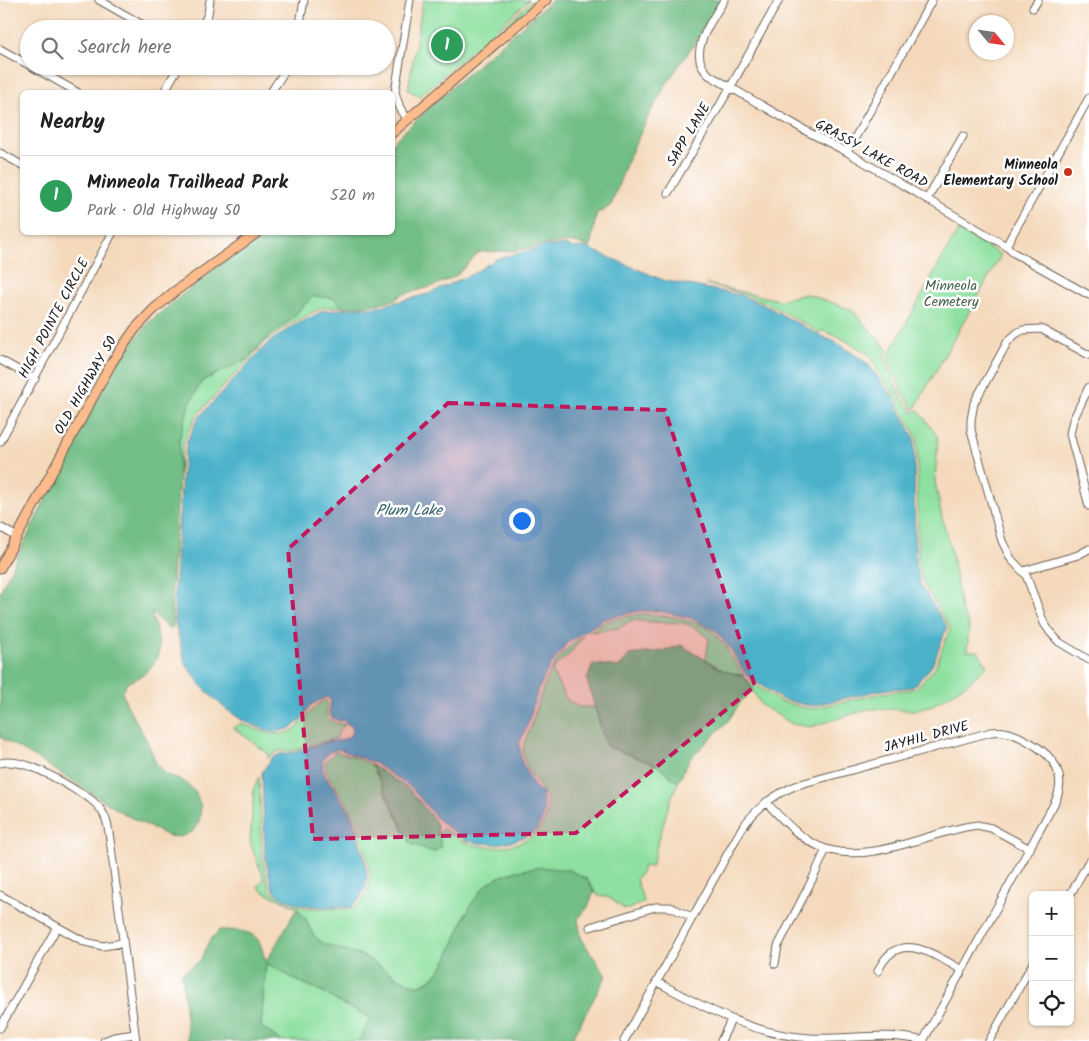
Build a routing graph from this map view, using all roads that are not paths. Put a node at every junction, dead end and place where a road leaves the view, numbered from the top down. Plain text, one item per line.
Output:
1 (99, 0) edge
2 (210, 0) edge
3 (304, 0) edge
4 (410, 0) edge
5 (546, 0) edge
6 (724, 0) edge
7 (779, 0) edge
8 (932, 0) edge
9 (1038, 0) edge
10 (1033, 8) dead end
11 (134, 20) edge
12 (205, 20) edge
13 (301, 20) edge
14 (0, 49) edge
15 (20, 60) edge
16 (46, 75) edge
17 (174, 75) edge
18 (282, 75) edge
19 (730, 88) junction
20 (72, 90) edge
21 (165, 90) edge
22 (271, 90) edge
23 (1089, 98) edge
24 (408, 120) junction
25 (395, 131) edge
26 (963, 136) dead end
27 (847, 152) junction
28 (0, 153) edge
29 (20, 164) edge
30 (668, 193) dead end
31 (927, 199) junction
32 (111, 235) edge
33 (254, 235) edge
34 (1006, 246) junction
35 (1089, 295) edge
36 (1089, 355) edge
37 (0, 360) edge
38 (34, 380) junction
39 (1089, 387) edge
40 (0, 442) edge
41 (1088, 495) edge
42 (1089, 506) edge
43 (0, 527) edge
44 (17, 537) junction
45 (1089, 549) edge
46 (0, 568) edge
47 (1024, 571) junction
48 (1089, 660) edge
49 (0, 763) edge
50 (766, 802) junction
51 (826, 849) junction
52 (1030, 849) junction
53 (1089, 862) edge
54 (1072, 891) edge
55 (0, 895) edge
56 (692, 917) junction
57 (57, 927) junction
58 (590, 927) dead end
59 (123, 943) junction
60 (775, 964) dead end
61 (962, 970) junction
62 (1029, 970) edge
63 (878, 971) dead end
64 (657, 982) junction
65 (731, 1020) junction
66 (0, 1028) edge
67 (135, 1038) edge
68 (807, 1039) edge
69 (104, 1041) edge
70 (624, 1041) edge
71 (721, 1041) edge
72 (923, 1041) edge
73 (989, 1041) edge

1 - 11 street
2 - 12 street
3 - 13 street
4 - 24 street
5 - 24 main road
6 - 19 street, GRASSY LAKE ROAD
7 - 19 street, SAPP LANE
8 - 27 street
9 - 10 street
14 - 15 street
16 - 20 street
17 - 21 street
18 - 22 street
19 - 27 street, GRASSY LAKE ROAD
19 - 30 street, SAPP LANE
23 - 34 street
24 - 25 main road
26 - 31 street
27 - 31 street, GRASSY LAKE ROAD
28 - 29 street
31 - 34 street, GRASSY LAKE ROAD
32 - 38 street, HIGH POINTE CIRCLE
33 - 44 main road, OLD HIGHWAY 50
34 - 35 street, GRASSY LAKE ROAD
36 - 47 street
37 - 38 street
38 - 40 street, HIGH POINTE CIRCLE
39 - 41 street
41 - 42 street
43 - 44 street
44 - 46 main road, OLD HIGHWAY 50
45 - 47 street
47 - 48 street
49 - 59 street
50 - 51 street
50 - 52 street, JAYHIL DRIVE
50 - 56 street, JAYHIL DRIVE
51 - 52 street
51 - 60 street
52 - 61 street, JAYHIL DRIVE
53 - 54 street
55 - 57 street
56 - 58 street
56 - 64 street, JAYHIL DRIVE
57 - 59 street
57 - 66 street
59 - 67 street
61 - 63 street
61 - 72 street, JAYHIL DRIVE
62 - 73 street
64 - 65 street
64 - 70 street, JAYHIL DRIVE
65 - 68 street
65 - 71 street
67 - 69 street
68 - 72 street

